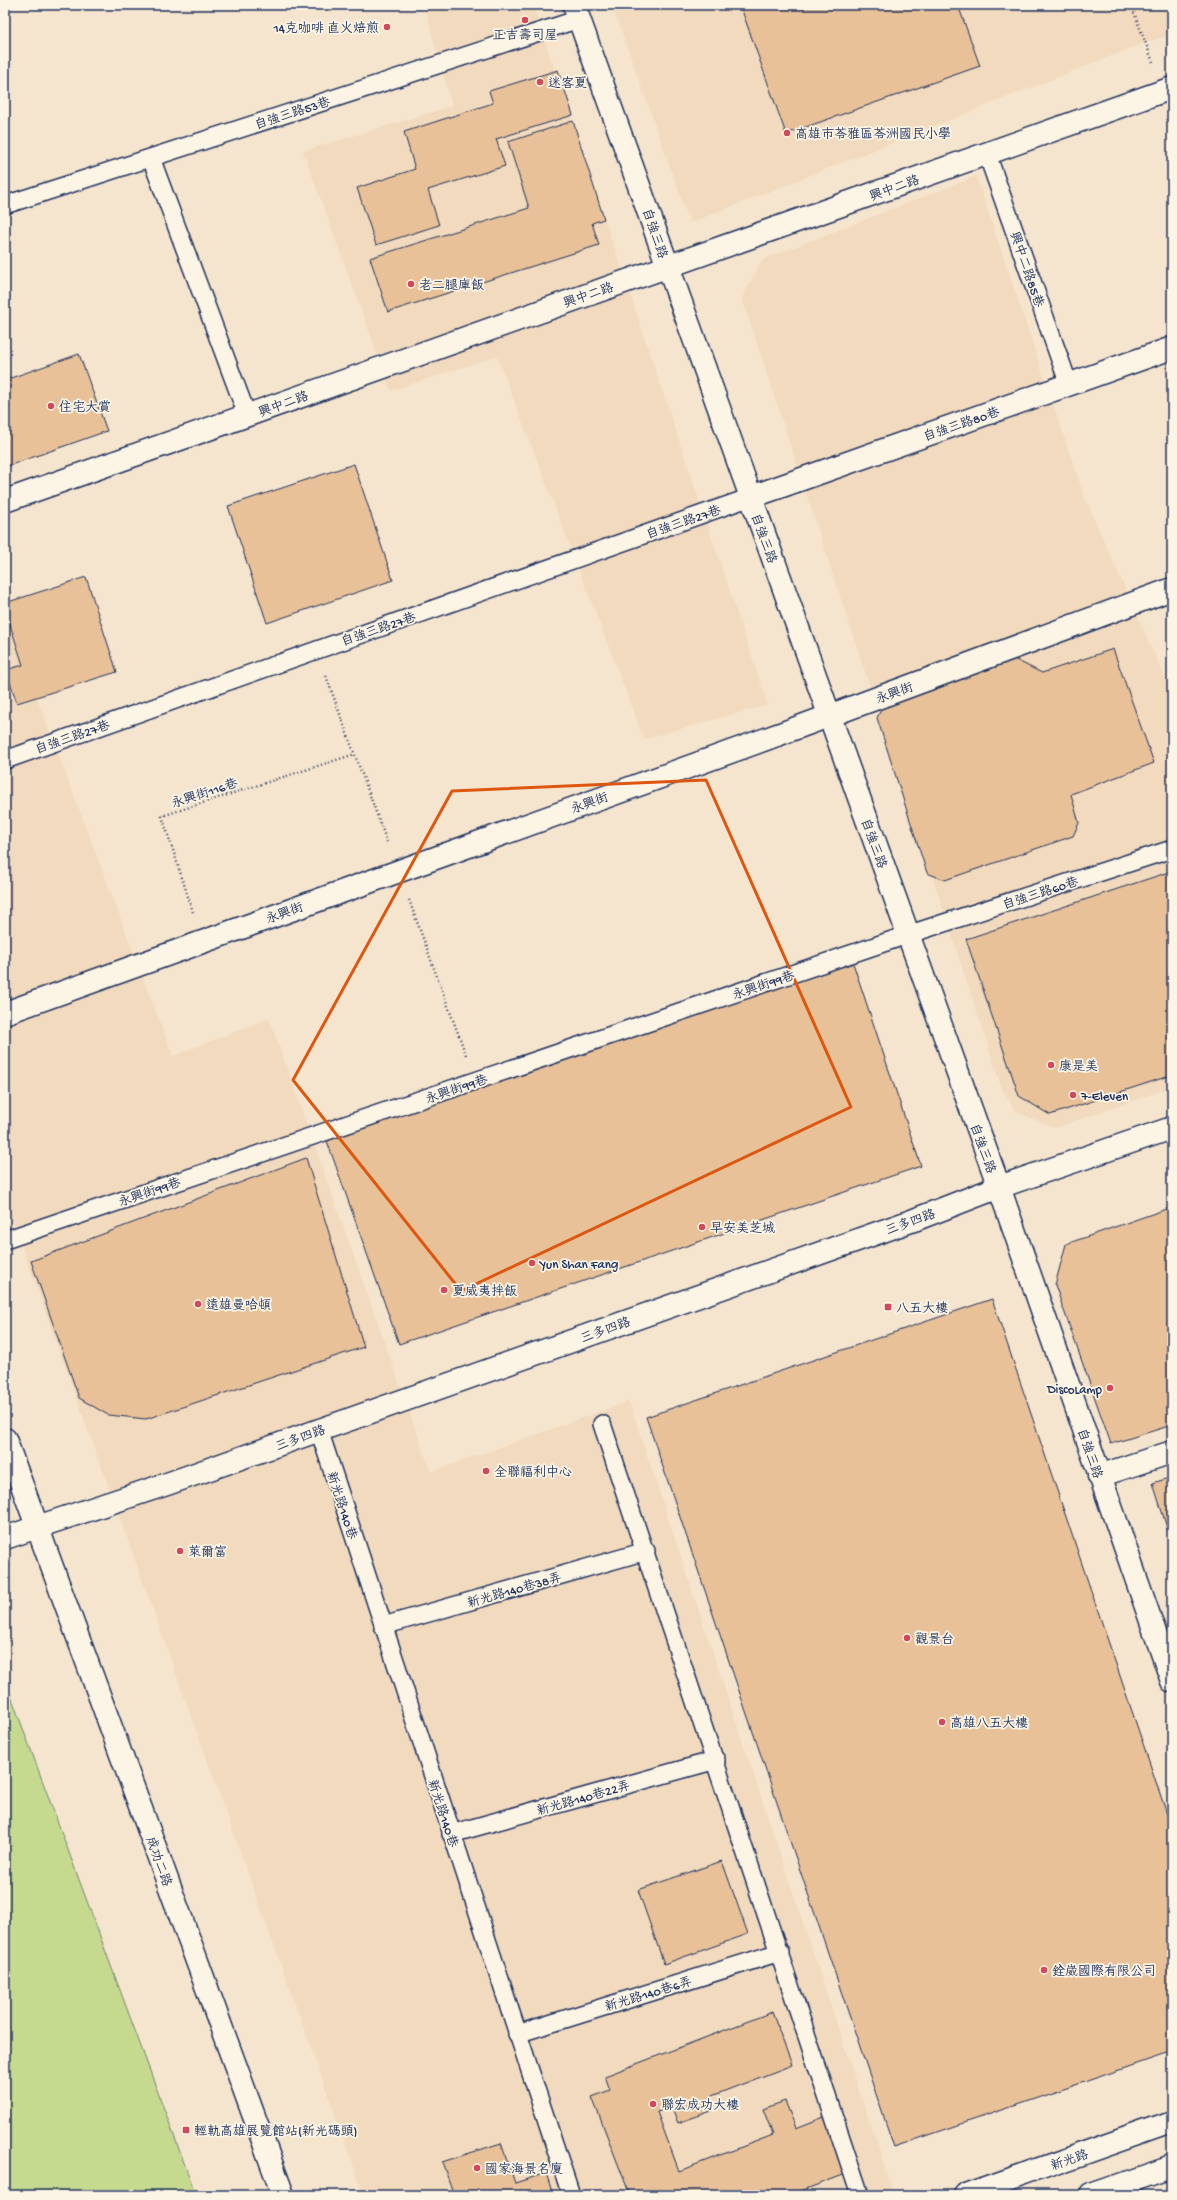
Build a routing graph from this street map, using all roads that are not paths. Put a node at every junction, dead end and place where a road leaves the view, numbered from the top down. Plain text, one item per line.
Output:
1 (576, 12) edge
2 (1169, 90) edge
3 (987, 154) junction
4 (151, 158) junction
5 (5, 205) edge
6 (668, 267) junction
7 (1172, 348) edge
8 (1069, 385) junction
9 (247, 415) junction
10 (751, 497) junction
11 (5, 501) edge
12 (1172, 589) edge
13 (829, 716) junction
14 (5, 760) edge
15 (1172, 849) edge
16 (907, 935) junction
17 (5, 1012) edge
18 (1172, 1128) edge
19 (999, 1187) junction
20 (5, 1240) edge
21 (602, 1424) dead end
22 (319, 1430) junction
23 (5, 1439) edge
24 (1172, 1452) edge
25 (1099, 1476) junction
26 (37, 1527) junction
27 (5, 1538) edge
28 (646, 1551) junction
29 (382, 1626) junction
30 (1172, 1682) edge
31 (716, 1760) junction
32 (451, 1834) junction
33 (780, 1952) junction
34 (517, 2034) junction
35 (1172, 2122) edge
36 (1172, 2167) edge
37 (283, 2195) edge
38 (570, 2195) edge
39 (860, 2195) edge
40 (966, 2195) edge
41 (1090, 2195) edge

1 - 4 lane, 自強三路53巷
1 - 6 street, 自強三路
2 - 3 street, 興中二路
3 - 6 street, 興中二路
3 - 8 lane, 興中二路85巷
4 - 5 lane, 自強三路53巷
4 - 9 lane
6 - 9 street, 興中二路
6 - 10 street, 自強三路
7 - 8 street, 自強三路80巷
8 - 10 street, 自強三路80巷
9 - 11 street, 興中二路
10 - 13 street, 自強三路
10 - 14 lane, 自強三路27巷
12 - 13 street, 永興街
13 - 16 street, 自強三路
13 - 17 street, 永興街
15 - 16 lane, 自強三路60巷
16 - 19 street, 自強三路
16 - 20 lane, 永興街99巷
18 - 19 street, 三多四路
19 - 22 street, 三多四路
19 - 25 street, 自強三路
21 - 28 lane
22 - 26 street, 三多四路
22 - 29 lane, 新光路140巷
23 - 26 street, 成功二路
24 - 25 street
25 - 30 street, 自強三路
26 - 27 street, 三多四路
26 - 37 street, 成功二路
28 - 29 lane, 新光路140巷38弄
28 - 31 lane
29 - 32 lane, 新光路140巷
31 - 32 lane, 新光路140巷22弄
31 - 33 lane
32 - 34 lane, 新光路140巷
33 - 34 lane, 新光路140巷6弄
33 - 39 lane
34 - 38 lane, 新光路140巷
35 - 40 street, 新光路
36 - 41 street

